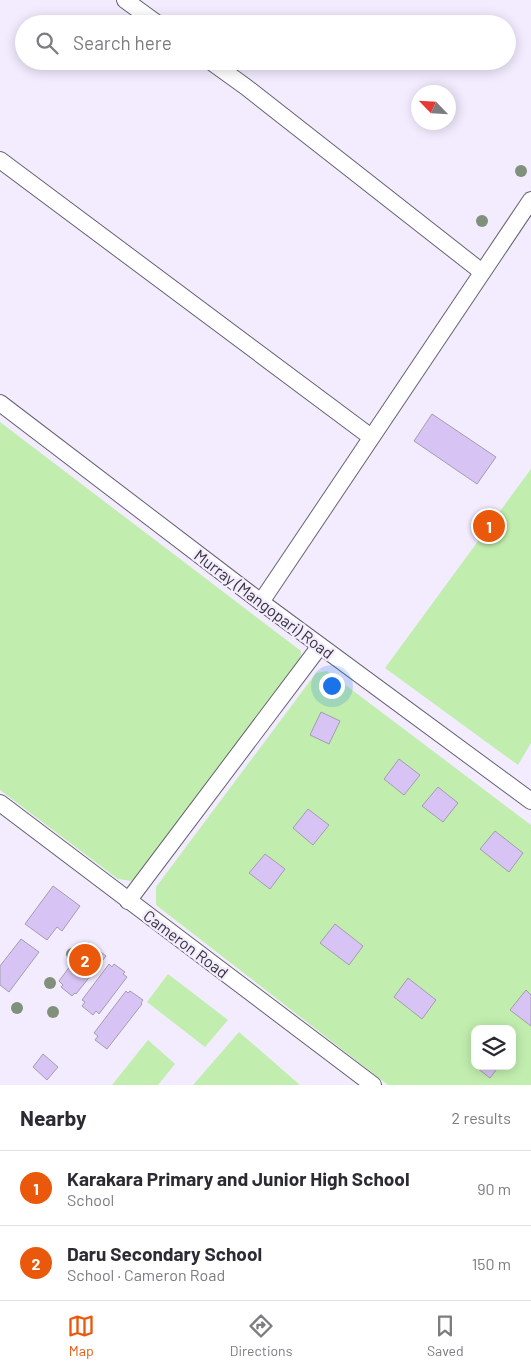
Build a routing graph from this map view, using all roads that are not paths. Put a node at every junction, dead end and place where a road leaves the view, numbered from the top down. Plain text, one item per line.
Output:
1 (125, 0) edge
2 (146, 15) edge
3 (222, 70) edge
4 (0, 160) edge
5 (531, 200) edge
6 (482, 272) junction
7 (0, 403) edge
8 (371, 437) junction
9 (261, 602) junction
10 (320, 646) junction
11 (531, 801) edge
12 (0, 803) edge
13 (128, 901) junction
14 (374, 1085) edge

1 - 2 street
3 - 6 street
4 - 8 street
5 - 6 street
6 - 8 street
7 - 9 street, Murray (Mangopari) Road
8 - 9 street
9 - 10 street, Murray (Mangopari) Road
10 - 11 street, Murray (Mangopari) Road
10 - 13 street
12 - 13 street, Cameron Road
13 - 14 street, Cameron Road

